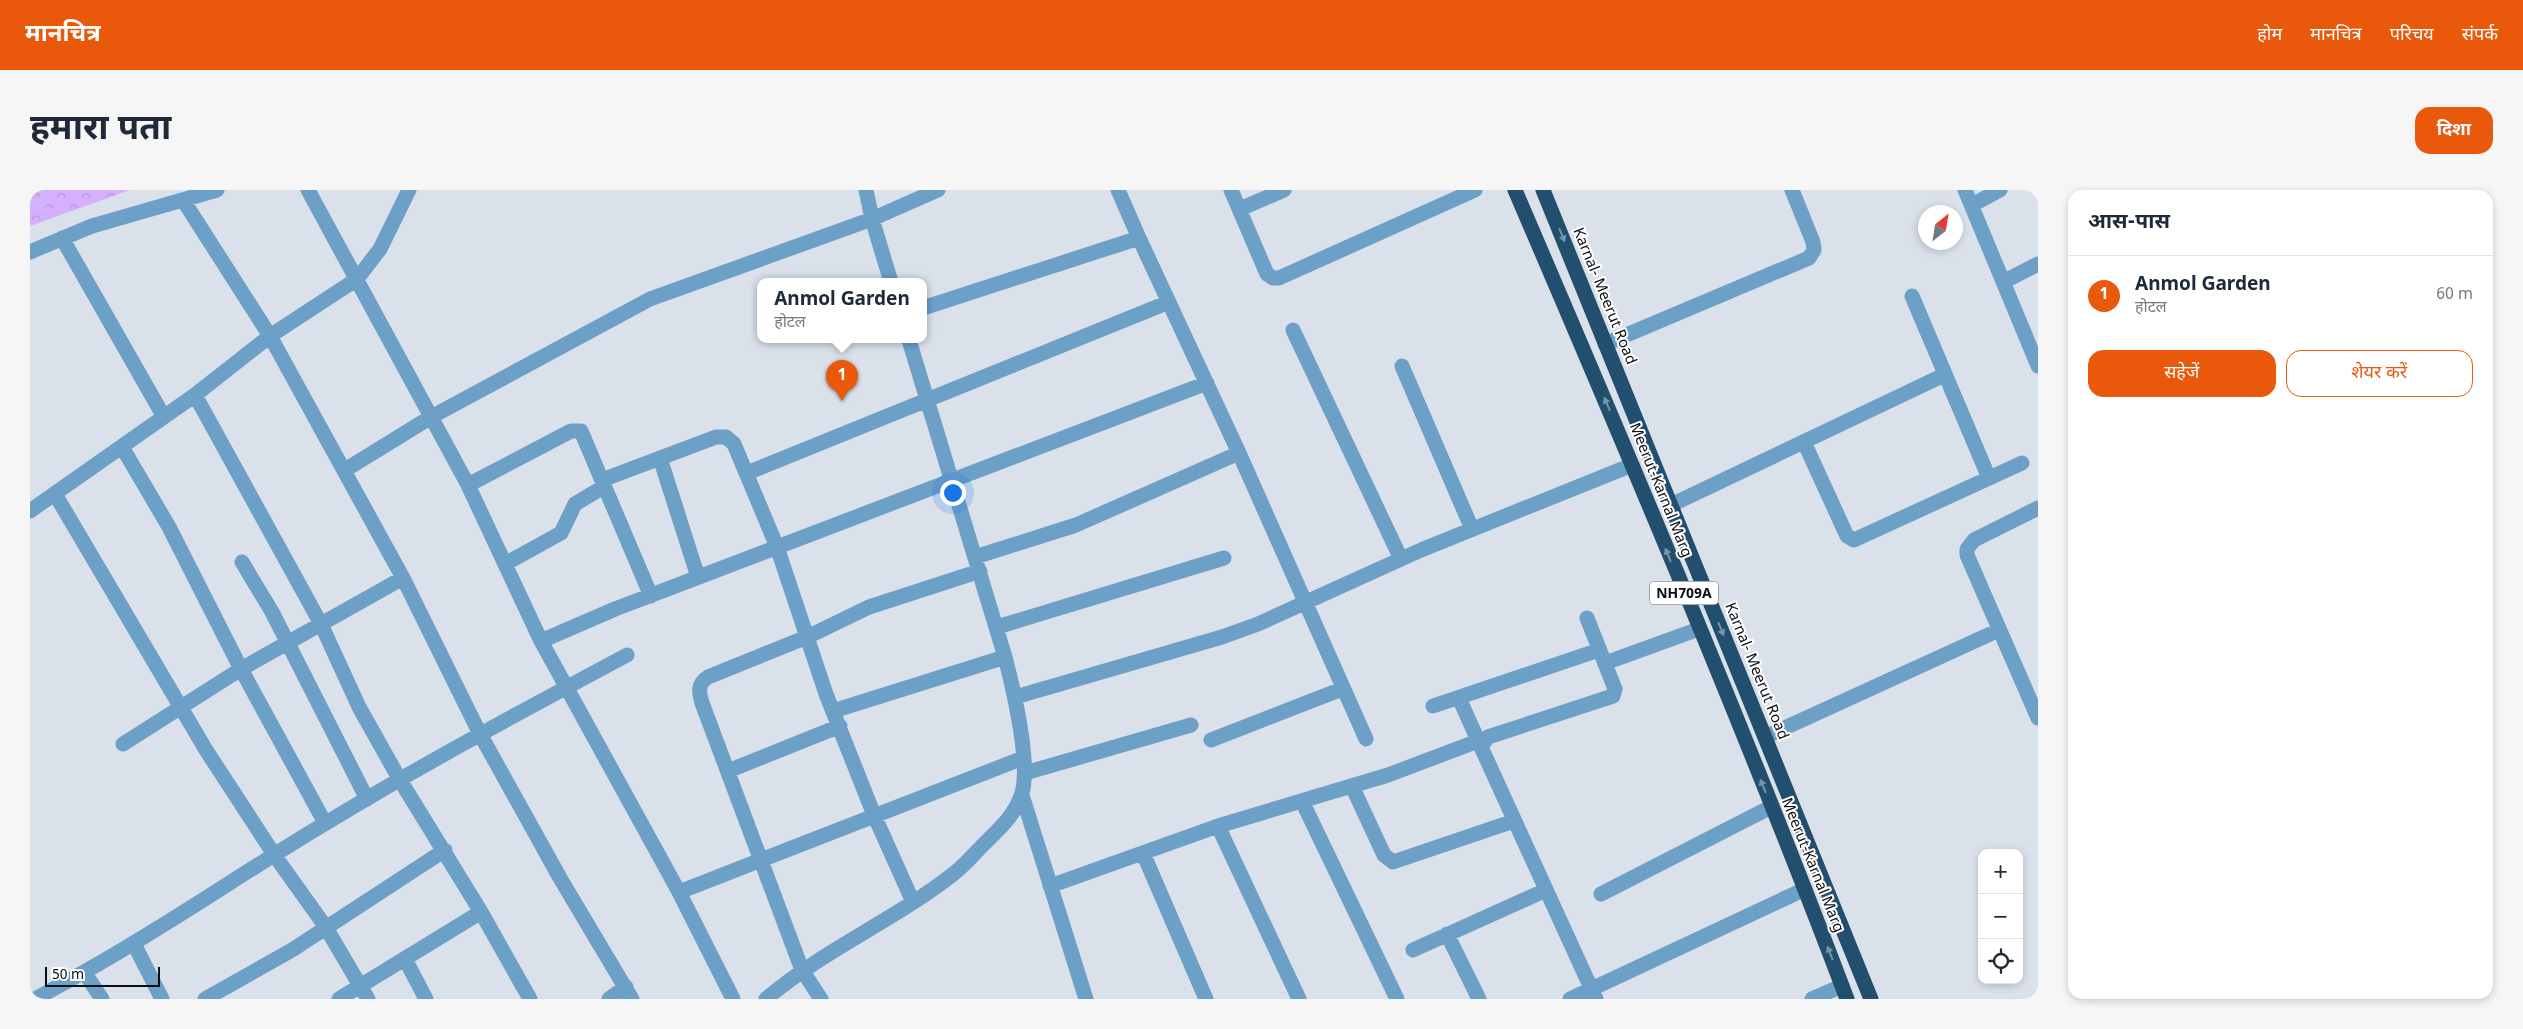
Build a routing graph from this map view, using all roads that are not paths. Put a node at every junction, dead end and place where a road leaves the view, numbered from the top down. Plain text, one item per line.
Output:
1 (217, 190) edge
2 (308, 190) edge
3 (409, 190) edge
4 (866, 190) edge
5 (938, 190) edge
6 (1118, 190) edge
7 (1231, 190) edge
8 (1284, 190) edge
9 (1475, 190) edge
10 (1515, 190) edge
11 (1543, 190) edge
12 (1792, 190) edge
13 (1965, 190) edge
14 (2000, 190) edge
15 (183, 200) junction
16 (1972, 205) junction
17 (1240, 209) junction
18 (872, 219) junction
19 (62, 238) junction
20 (1139, 238) junction
21 (30, 252) edge
22 (2038, 264) edge
23 (890, 278) edge
24 (357, 279) junction
25 (2003, 282) junction
26 (1912, 296) dead end
27 (1169, 302) junction
28 (927, 307) edge
29 (1293, 330) dead end
30 (270, 336) junction
31 (910, 343) edge
32 (1605, 344) junction
33 (2037, 362) edge
34 (1402, 366) dead end
35 (1944, 375) junction
36 (1207, 383) junction
37 (195, 395) junction
38 (928, 402) junction
39 (164, 417) junction
40 (432, 417) junction
41 (1804, 442) junction
42 (122, 447) junction
43 (1239, 453) junction
44 (660, 458) junction
45 (2022, 463) dead end
46 (1632, 464) junction
47 (345, 470) junction
48 (747, 473) junction
49 (1989, 478) junction
50 (952, 480) junction
51 (604, 483) junction
52 (468, 485) junction
53 (55, 494) junction
54 (1671, 505) junction
55 (2038, 508) edge
56 (30, 511) edge
57 (1472, 529) junction
58 (777, 547) junction
59 (1224, 558) dead end
60 (1401, 559) junction
61 (242, 562) dead end
62 (506, 564) junction
63 (977, 564) junction
64 (698, 577) junction
65 (403, 578) junction
66 (650, 596) junction
67 (1305, 602) junction
68 (1587, 618) dead end
69 (321, 624) junction
70 (997, 627) junction
71 (1699, 629) junction
72 (1999, 630) junction
73 (807, 637) junction
74 (541, 641) junction
75 (288, 642) junction
76 (627, 655) dead end
77 (1602, 656) junction
78 (1005, 657) junction
79 (241, 669) junction
80 (566, 688) junction
81 (1342, 689) junction
82 (1015, 697) junction
83 (1459, 698) junction
84 (1433, 706) dead end
85 (182, 708) junction
86 (834, 711) junction
87 (2038, 718) edge
88 (1191, 725) dead end
89 (840, 726) junction
90 (480, 734) junction
91 (1765, 737) junction
92 (1211, 740) dead end
93 (1366, 740) dead end
94 (123, 744) dead end
95 (1480, 744) junction
96 (1024, 765) junction
97 (728, 771) junction
98 (400, 780) junction
99 (1352, 786) junction
100 (1022, 795) junction
101 (367, 799) junction
102 (1302, 801) junction
103 (1771, 807) junction
104 (874, 815) junction
105 (1514, 821) junction
106 (325, 823) junction
107 (1218, 826) junction
108 (445, 850) junction
109 (1142, 853) junction
110 (275, 856) junction
111 (760, 860) junction
112 (1050, 886) junction
113 (1805, 889) junction
114 (1546, 890) junction
115 (679, 892) junction
116 (1601, 894) dead end
117 (913, 902) junction
118 (481, 912) junction
119 (325, 926) junction
120 (1447, 934) junction
121 (134, 944) junction
122 (1413, 950) dead end
123 (405, 959) junction
124 (802, 970) junction
125 (84, 972) junction
126 (1845, 992) edge
127 (364, 993) edge
128 (629, 993) edge
129 (1594, 994) edge
130 (35, 999) edge
131 (102, 999) edge
132 (162, 999) edge
133 (205, 999) edge
134 (339, 999) edge
135 (426, 999) edge
136 (530, 999) edge
137 (609, 999) edge
138 (733, 999) edge
139 (766, 999) edge
140 (821, 999) edge
141 (1086, 999) edge
142 (1206, 999) edge
143 (1299, 999) edge
144 (1397, 999) edge
145 (1479, 999) edge
146 (1570, 999) edge
147 (1812, 999) edge
148 (1871, 999) edge

1 - 15 street
2 - 24 street
3 - 24 street
4 - 18 street
5 - 18 street
6 - 20 street
7 - 17 street
8 - 17 street
9 - 17 street
46 -> 10 highway, Meerut-Karnal Marg / NH709A
11 -> 32 highway, Karnal- Meerut Road / NH709A
12 - 32 street
13 - 16 street
14 - 16 street
15 - 19 street
15 - 30 street
16 - 25 street
18 - 23 street
18 - 40 street
19 - 21 street
19 - 39 street
20 - 27 street
20 - 28 street
22 - 25 street
24 - 30 street
24 - 40 street
25 - 33 street
26 - 35 street
27 - 36 street
27 - 38 street
29 - 60 street
30 - 37 street
30 - 47 street
31 - 38 street
32 - 54 highway, Karnal- Meerut Road / NH709A
34 - 57 street
35 - 41 street
35 - 49 street
36 - 43 street
36 - 50 street
37 - 39 street
37 - 69 street
38 - 48 street
38 - 50 street
39 - 42 street
40 - 47 street
40 - 52 street
41 - 49 street
41 - 54 street
42 - 53 street
42 - 79 street
43 - 63 street
43 - 67 street
44 - 48 street
44 - 51 street
44 - 64 street
45 - 49 street
46 - 57 street
71 -> 46 highway, Meerut-Karnal Marg / NH709A
47 - 65 street
48 - 58 street
50 - 58 street
50 - 63 street
51 - 52 street
51 - 62 street
51 - 66 street
52 - 62 street
53 - 56 street
53 - 85 street
54 -> 91 highway, Karnal- Meerut Road / NH709A
55 - 72 street
57 - 60 street
58 - 64 street
58 - 73 street
59 - 70 street
60 - 67 street
61 - 75 street
62 - 74 street
63 - 70 street
63 - 73 street
64 - 66 street
65 - 69 street
65 - 90 street
66 - 74 street
67 - 81 street
67 - 82 street
68 - 77 street
69 - 75 street
69 - 98 street
70 - 78 street
71 - 77 street
103 -> 71 highway, Meerut-Karnal Marg / NH709A
72 - 87 street
72 - 91 street
73 - 86 street
73 - 97 street
74 - 80 street
75 - 79 street
75 - 101 street
76 - 80 street
77 - 83 street
77 - 95 street
78 - 82 street
78 - 86 street
79 - 85 street
79 - 106 street
80 - 90 street
80 - 115 street
81 - 92 street
81 - 93 street
82 - 96 street
83 - 84 street
83 - 95 street
85 - 94 street
85 - 110 street
86 - 89 street
88 - 96 street
89 - 97 street
89 - 104 street
90 - 98 street
90 - 128 street
91 - 148 highway, Karnal- Meerut Road / NH709A
95 - 99 street
95 - 105 street
96 - 100 street
96 - 104 street
97 - 111 street
98 - 101 street
98 - 108 street
99 - 102 street
99 - 105 street
100 - 112 street
100 - 117 street
101 - 106 street
102 - 107 street
102 - 144 street
103 - 113 highway, Meerut-Karnal Marg / NH709A
103 - 116 street
104 - 111 street
104 - 117 street
105 - 114 street
106 - 110 street
107 - 109 street
107 - 143 street
108 - 118 street
108 - 119 street
109 - 112 street
109 - 142 street
110 - 119 street
110 - 121 street
111 - 115 street
111 - 124 street
112 - 141 street
126 -> 113 highway, Meerut-Karnal Marg / NH709A
113 - 129 street
114 - 120 street
114 - 129 street
115 - 138 street
117 - 124 street
118 - 123 street
118 - 136 street
119 - 127 street
119 - 133 street
120 - 122 street
120 - 145 street
121 - 125 street
121 - 132 street
123 - 127 street
123 - 135 street
124 - 139 street
124 - 140 street
125 - 130 street
125 - 131 street
126 - 147 street
127 - 134 street
128 - 137 street
129 - 146 street

